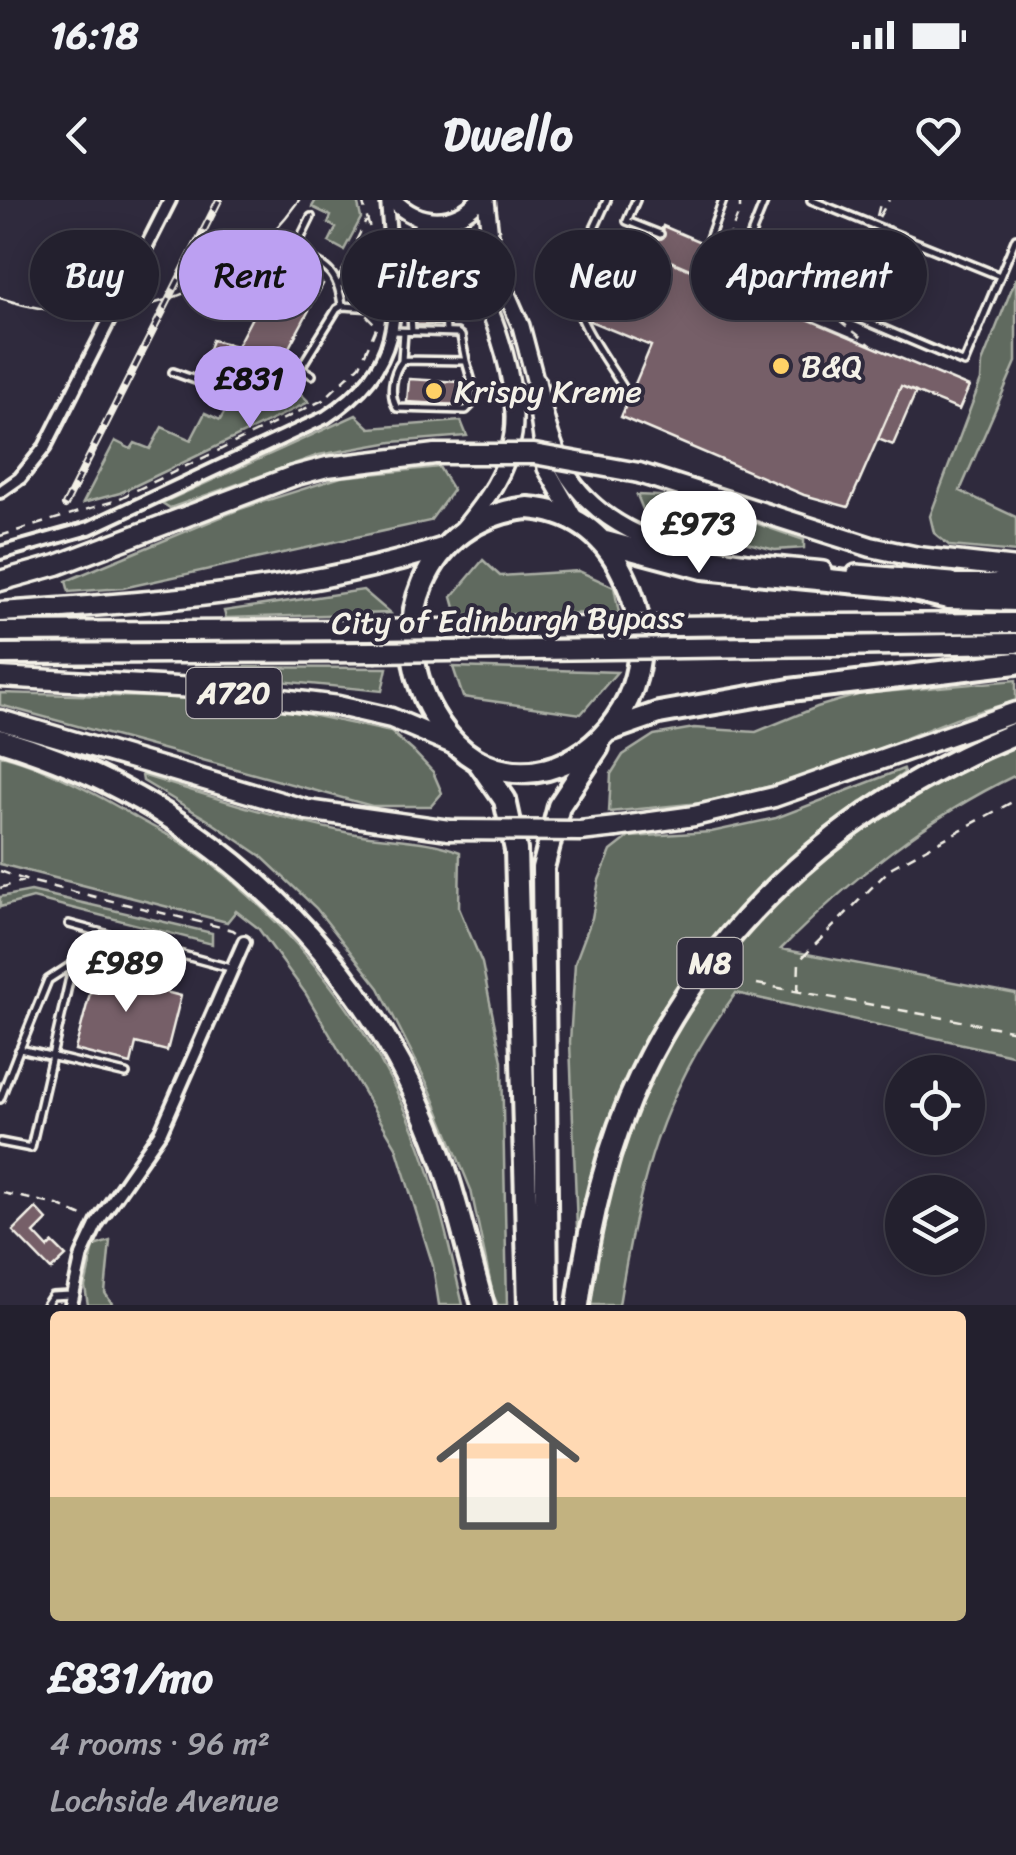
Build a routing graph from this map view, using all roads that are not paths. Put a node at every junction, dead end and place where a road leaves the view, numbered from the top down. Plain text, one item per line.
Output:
1 (170, 200) edge
2 (390, 200) edge
3 (482, 200) edge
4 (607, 200) edge
5 (636, 200) edge
6 (723, 200) edge
7 (764, 200) edge
8 (811, 200) edge
9 (311, 218) dead end
10 (428, 220) junction
11 (305, 230) edge
12 (390, 230) edge
13 (419, 230) edge
14 (650, 230) edge
15 (711, 230) edge
16 (1016, 238) edge
17 (322, 267) edge
18 (1000, 276) junction
19 (342, 281) edge
20 (340, 284) junction
21 (342, 306) joint
22 (399, 320) edge
23 (404, 320) edge
24 (445, 320) edge
25 (447, 320) edge
26 (403, 332) junction
27 (446, 333) junction
28 (458, 333) junction
29 (402, 360) junction
30 (466, 361) junction
31 (300, 368) junction
32 (173, 372) dead end
33 (312, 375) dead end
34 (537, 381) junction
35 (623, 387) dead end
36 (0, 492) edge
37 (575, 519) junction
38 (452, 540) junction
39 (605, 542) junction
40 (0, 554) edge
41 (1016, 568) edge
42 (0, 581) edge
43 (986, 584) junction
44 (1016, 584) edge
45 (901, 587) junction
46 (1016, 600) edge
47 (0, 612) edge
48 (1016, 622) edge
49 (0, 632) edge
50 (1016, 643) edge
51 (0, 654) edge
52 (1016, 663) edge
53 (0, 677) edge
54 (1016, 712) edge
55 (0, 720) edge
56 (609, 732) junction
57 (1009, 736) edge
58 (0, 740) edge
59 (468, 753) junction
60 (69, 924) dead end
61 (98, 932) junction
62 (244, 942) road end
63 (73, 964) junction
64 (233, 969) junction
65 (20, 1049) junction
66 (52, 1058) junction
67 (126, 1074) dead end
68 (0, 1099) edge
69 (0, 1142) edge
70 (71, 1300) edge
71 (46, 1305) edge
72 (482, 1305) edge
73 (529, 1305) edge
74 (547, 1305) edge
75 (578, 1305) edge

1 - 36 street
2 - 10 street
2 - 12 street
3 - 10 street
3 - 34 street
4 - 35 lane
5 - 14 lane
6 - 15 lane
7 - 18 lane
8 - 18 lane
9 - 11 lane
10 - 13 street
10 - 38 street
16 - 18 lane
17 - 20 lane
19 - 20 lane
20 - 21 lane
21 - 31 lane
22 - 26 street
23 - 26 lane
24 - 27 lane
25 - 28 lane
26 - 27 lane
26 - 29 lane
26 - 40 street
27 - 28 lane
28 - 30 lane
29 - 30 lane
29 - 30 lane
31 - 32 lane
31 - 33 lane
34 - 37 street
34 - 43 street
37 - 38 highway
37 - 39 highway
38 - 47 main road
38 - 59 highway
39 - 45 highway
39 - 56 highway
41 - 42 main road, bridge
43 - 44 highway
43 - 45 highway
45 - 46 highway
48 - 49 main road, City of Edinburgh Bypass / A720, bridge
50 - 51 main road, City of Edinburgh Bypass / A720, bridge
52 - 56 highway
53 - 59 main road, A720
54 - 55 main road, bridge
56 - 59 highway
56 - 74 highway
57 - 75 highway, M8
58 - 72 highway
59 - 73 highway
60 - 61 lane
61 - 63 lane
61 - 64 lane
62 - 64 street
63 - 65 lane
63 - 66 lane
64 - 70 street
65 - 66 lane
65 - 68 lane
66 - 67 lane
66 - 69 lane
70 - 71 lane

